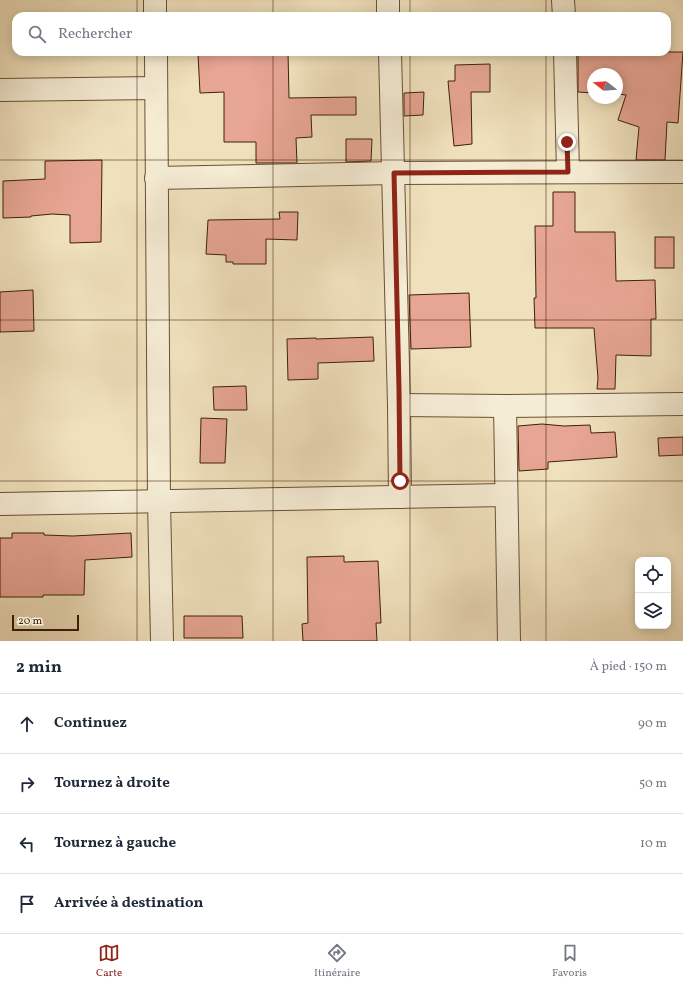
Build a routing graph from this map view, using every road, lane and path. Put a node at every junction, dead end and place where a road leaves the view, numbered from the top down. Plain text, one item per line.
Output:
1 (155, 0) edge
2 (388, 0) edge
3 (564, 0) edge
4 (155, 12) edge
5 (388, 12) edge
6 (564, 12) edge
7 (156, 56) edge
8 (390, 56) edge
9 (565, 56) edge
10 (156, 88) junction
11 (0, 90) edge
12 (568, 172) junction
13 (683, 172) edge
14 (394, 173) junction
15 (156, 178) junction
16 (683, 404) edge
17 (399, 405) junction
18 (505, 406) junction
19 (506, 495) junction
20 (400, 497) junction
21 (159, 501) junction
22 (0, 504) edge
23 (162, 641) edge
24 (509, 641) edge

1 - 4 street
2 - 5 street
3 - 6 street
7 - 10 street
8 - 14 street
9 - 12 street
10 - 11 street
10 - 15 street
12 - 13 street
12 - 14 street
14 - 15 street
14 - 17 street
15 - 21 street
16 - 18 street
17 - 18 street
17 - 20 street
18 - 19 street
19 - 20 street
19 - 24 street
20 - 21 street
21 - 22 street
21 - 23 street

